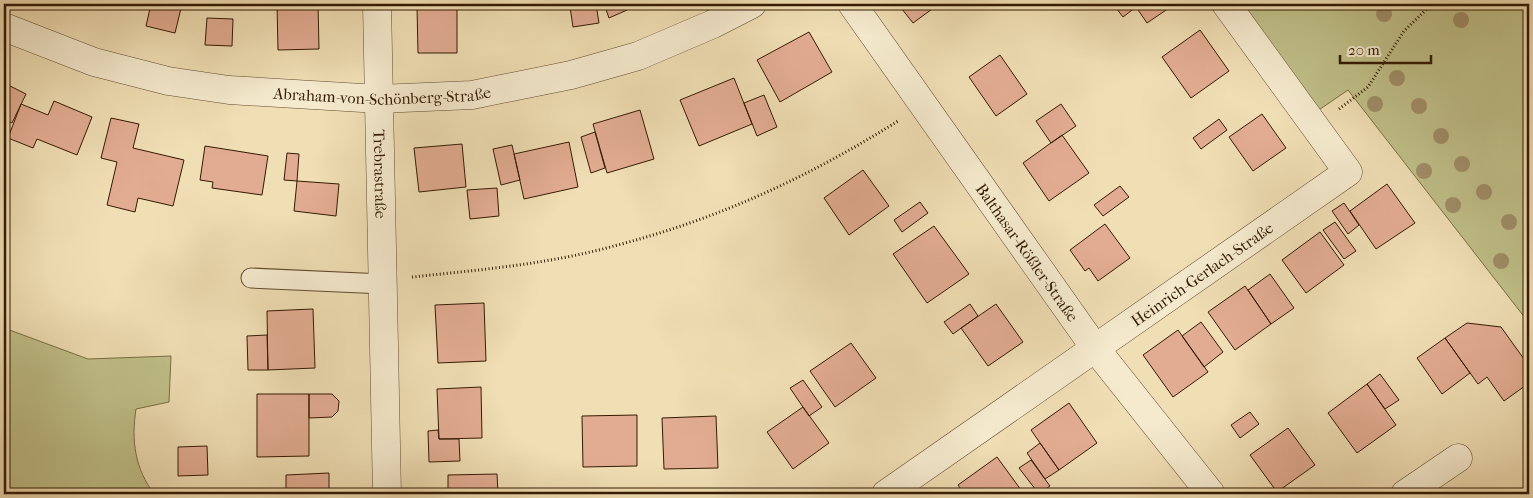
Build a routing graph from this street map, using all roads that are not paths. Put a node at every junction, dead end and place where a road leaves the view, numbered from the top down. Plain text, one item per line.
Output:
1 (376, 4) edge
2 (752, 4) edge
3 (852, 4) edge
4 (1226, 4) edge
5 (4, 27) edge
6 (379, 99) junction
7 (251, 278) dead end
8 (384, 282) junction
9 (1094, 348) junction
10 (1458, 458) dead end
11 (386, 494) edge
12 (886, 494) edge
13 (1211, 494) edge
14 (1405, 494) edge

1 - 6 street, Trebrastraße
2 - 6 street, Abraham-von-Schönberg-Straße
3 - 9 street, Balthasar-Rößler-Straße
4 - 9 street, Heinrich-Gerlach-Straße
5 - 6 street, Abraham-von-Schönberg-Straße
6 - 8 street, Trebrastraße
7 - 8 lane
8 - 11 street, Trebrastraße
9 - 12 street, Heinrich-Gerlach-Straße
9 - 13 street, Balthasar-Rößler-Straße
10 - 14 street

